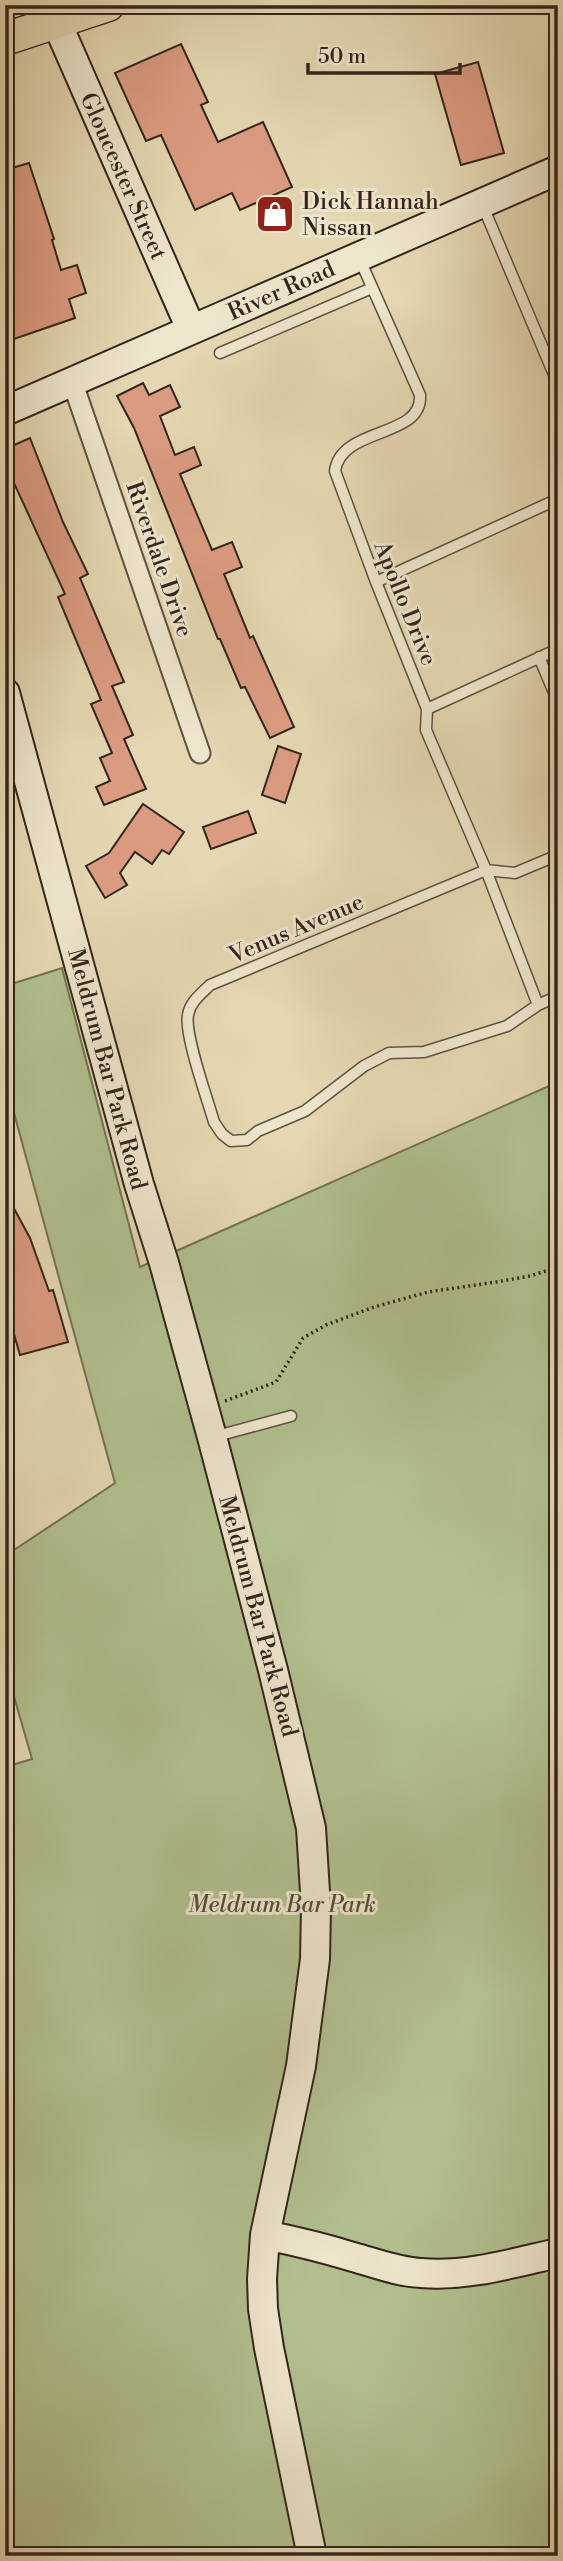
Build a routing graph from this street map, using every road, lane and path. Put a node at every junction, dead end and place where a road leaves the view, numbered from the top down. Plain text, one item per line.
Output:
1 (108, 5) edge
2 (52, 14) edge
3 (5, 40) edge
4 (558, 170) edge
5 (481, 202) junction
6 (359, 256) junction
7 (372, 288) junction
8 (191, 329) junction
9 (220, 353) dead end
10 (72, 381) junction
11 (558, 384) edge
12 (5, 411) edge
13 (558, 499) edge
14 (376, 582) junction
15 (558, 649) edge
16 (539, 657) junction
17 (5, 693) edge
18 (558, 702) edge
19 (427, 709) junction
20 (200, 753) dead end
21 (558, 855) edge
22 (486, 870) junction
23 (558, 996) edge
24 (538, 1005) junction
25 (558, 1267) edge
26 (203, 1409) junction
27 (290, 1416) dead end
28 (212, 1437) junction
29 (265, 2235) junction
30 (558, 2253) edge
31 (312, 2556) edge

1 - 2 main road
2 - 3 main road
2 - 8 street, Gloucester Street
4 - 5 street, River Road
5 - 6 street, River Road
5 - 11 lane
6 - 7 lane, Apollo Drive
6 - 8 street, River Road
7 - 9 lane
7 - 14 lane, Apollo Drive
8 - 10 street, River Road
10 - 12 street, River Road
10 - 20 street, Riverdale Drive
13 - 14 lane
14 - 19 lane, Apollo Drive
15 - 16 lane
16 - 18 lane
16 - 19 lane
17 - 26 street, Meldrum Bar Park Road
19 - 22 lane, Apollo Drive
21 - 22 lane
22 - 24 lane, Apollo Drive
22 - 24 lane, Venus Avenue
23 - 24 lane
25 - 26 path
26 - 28 street, Meldrum Bar Park Road
27 - 28 lane
28 - 29 street, Meldrum Bar Park Road
29 - 30 street
29 - 31 street, Meldrum Bar Park Road

